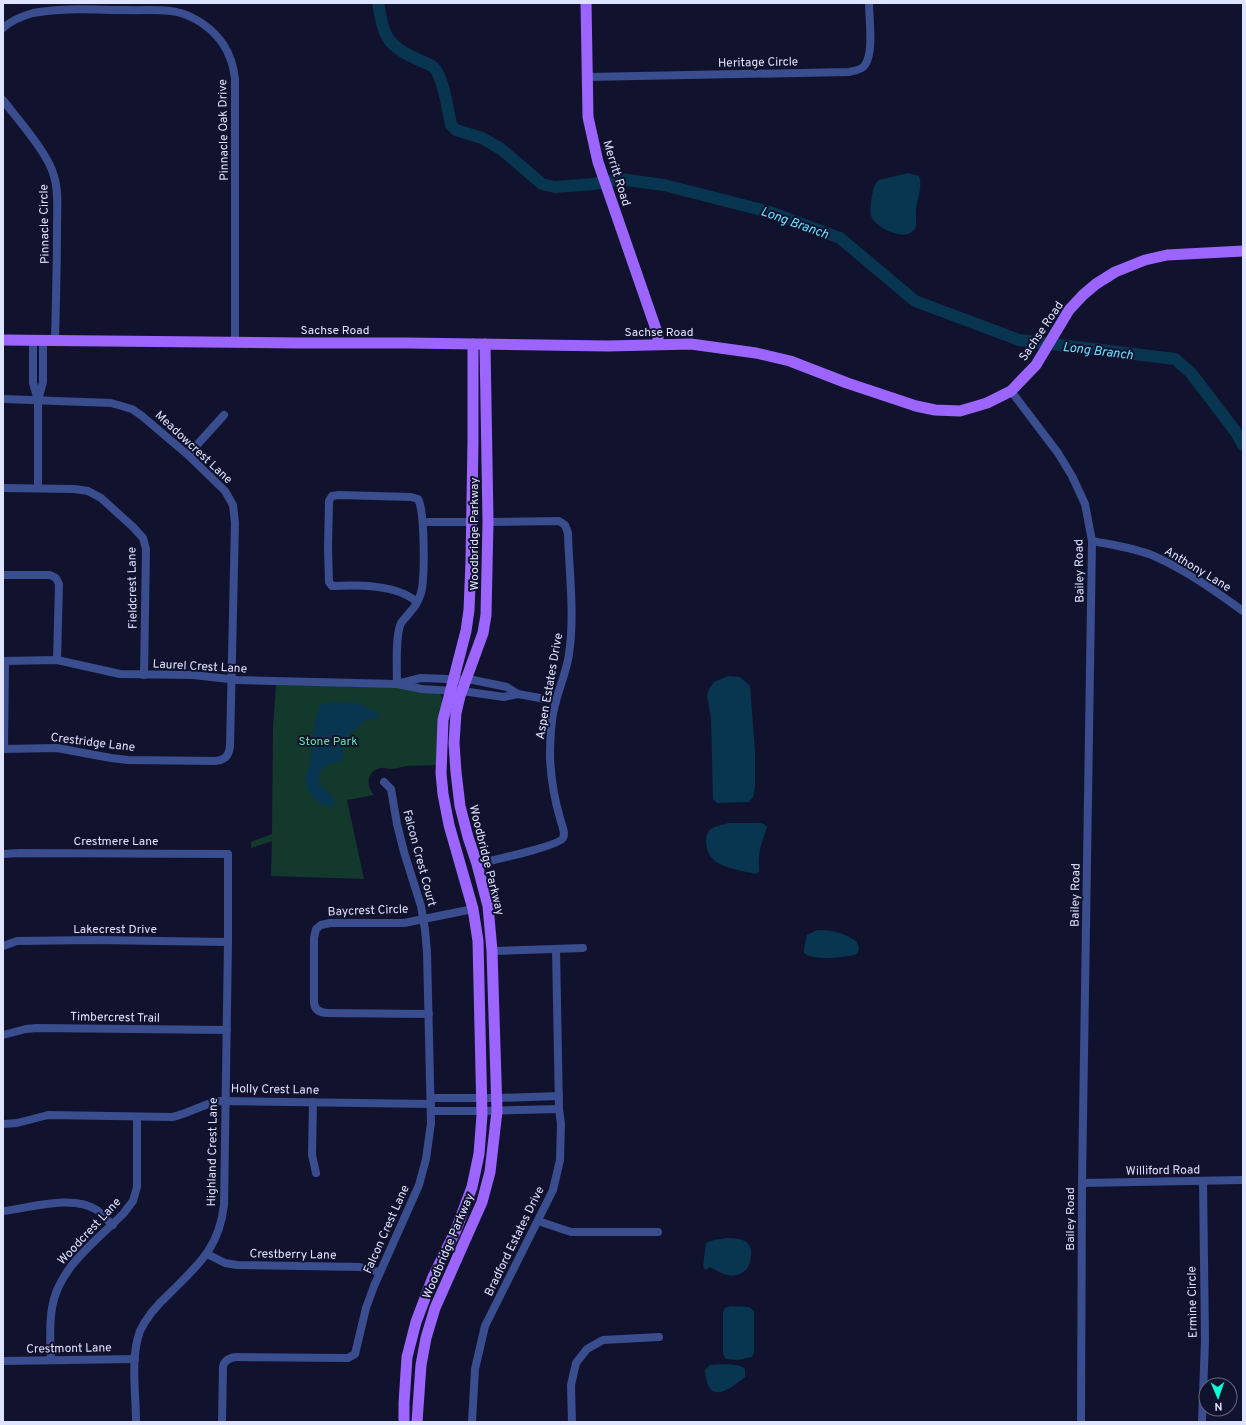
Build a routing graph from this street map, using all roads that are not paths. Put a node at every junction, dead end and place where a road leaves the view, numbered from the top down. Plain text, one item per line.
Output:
1 (586, 3) edge
2 (869, 3) edge
3 (62, 6) edge
4 (3, 28) edge
5 (587, 77) junction
6 (3, 100) edge
7 (1243, 251) edge
8 (3, 340) edge
9 (38, 340) junction
10 (55, 340) junction
11 (234, 343) junction
12 (473, 344) junction
13 (485, 344) junction
14 (658, 344) junction
15 (1011, 391) junction
16 (3, 399) edge
17 (38, 400) junction
18 (224, 415) dead end
19 (188, 455) junction
20 (3, 488) edge
21 (38, 488) junction
22 (423, 522) junction
23 (472, 522) junction
24 (488, 522) junction
25 (1092, 541) junction
26 (3, 575) edge
27 (417, 602) junction
28 (1243, 611) edge
29 (58, 660) junction
30 (4, 661) edge
31 (144, 675) junction
32 (453, 679) junction
33 (466, 679) junction
34 (231, 680) junction
35 (397, 684) junction
36 (449, 691) junction
37 (462, 692) junction
38 (518, 694) junction
39 (556, 701) junction
40 (4, 749) edge
41 (227, 757) joint
42 (384, 782) dead end
43 (3, 854) edge
44 (228, 854) joint
45 (477, 864) junction
46 (473, 909) junction
47 (423, 919) junction
48 (228, 942) junction
49 (3, 946) edge
50 (583, 948) dead end
51 (556, 949) junction
52 (492, 951) junction
53 (429, 1014) junction
54 (227, 1030) junction
55 (3, 1035) edge
56 (559, 1096) junction
57 (482, 1098) junction
58 (497, 1098) junction
59 (225, 1101) junction
60 (313, 1102) junction
61 (431, 1104) junction
62 (559, 1109) junction
63 (482, 1111) junction
64 (497, 1111) junction
65 (137, 1117) junction
66 (3, 1124) edge
67 (316, 1173) dead end
68 (1243, 1180) edge
69 (1203, 1181) junction
70 (1082, 1183) junction
71 (3, 1211) edge
72 (538, 1221) junction
73 (112, 1225) junction
74 (658, 1232) dead end
75 (206, 1254) junction
76 (379, 1272) junction
77 (659, 1338) dead end
78 (135, 1358) junction
79 (51, 1360) junction
80 (3, 1361) edge
81 (136, 1422) edge
82 (222, 1422) edge
83 (404, 1422) edge
84 (417, 1422) edge
85 (472, 1422) edge
86 (572, 1422) edge
87 (1081, 1422) edge
88 (1202, 1422) edge

1 - 5 main road, Merritt Road
2 - 5 street, Heritage Circle
3 - 4 street
3 - 11 street, Pinnacle Oak Drive
5 - 14 main road, Merritt Road
6 - 10 street, Pinnacle Circle
7 - 15 main road, Sachse Road
8 - 9 main road, Sachse Road
9 - 10 main road, Sachse Road
9 - 17 street
10 - 11 main road, Sachse Road
11 - 12 main road, Sachse Road
12 - 13 main road, Sachse Road
12 - 23 main road, Woodbridge Parkway
13 - 14 main road, Sachse Road
13 - 24 main road, Woodbridge Parkway
14 - 15 main road, Sachse Road
15 - 25 street, Bailey Road
16 - 17 street, Meadowcrest Lane
17 - 19 street, Meadowcrest Lane
17 - 21 street
18 - 19 street
19 - 34 street, Meadowcrest Lane
20 - 21 street, Fieldcrest Lane
21 - 31 street, Fieldcrest Lane
22 - 23 street
22 - 27 street
22 - 27 street
23 - 32 main road, Woodbridge Parkway
24 - 33 main road, Woodbridge Parkway
24 - 39 street, Aspen Estates Drive
25 - 28 street, Anthony Lane
25 - 70 street, Bailey Road
26 - 29 street
27 - 35 street
29 - 30 street, Laurel Crest Lane
29 - 31 street, Laurel Crest Lane
30 - 40 street
31 - 34 street, Laurel Crest Lane
32 - 33 street, Laurel Crest Lane
32 - 35 street, Laurel Crest Lane
32 - 36 main road, Woodbridge Parkway
33 - 37 main road, Woodbridge Parkway
33 - 38 street, Laurel Crest Lane
34 - 35 street, Laurel Crest Lane
34 - 41 street, Meadowcrest Lane
35 - 36 street, Laurel Crest Lane
36 - 37 street, Laurel Crest Lane
36 - 46 main road, Woodbridge Parkway
37 - 38 street, Laurel Crest Lane
37 - 45 main road, Woodbridge Parkway
38 - 39 street
39 - 45 street, Aspen Estates Drive
40 - 41 street, Crestridge Lane
42 - 47 street, Falcon Crest Court
43 - 44 street, Crestmere Lane
44 - 48 street, Highland Crest Lane
45 - 52 main road, Woodbridge Parkway
46 - 47 street, Baycrest Circle
46 - 57 main road, Woodbridge Parkway
47 - 53 street, Falcon Crest Lane
47 - 53 street, Baycrest Circle
48 - 49 street, Lakecrest Drive
48 - 54 street, Highland Crest Lane
50 - 51 street
51 - 52 street
51 - 56 street, Bradford Estates Drive
52 - 58 main road, Woodbridge Parkway
53 - 61 street, Falcon Crest Lane
54 - 55 street, Timbercrest Trail
54 - 59 street, Highland Crest Lane
56 - 58 street, Holly Crest Lane
56 - 62 street, Bradford Estates Drive
57 - 58 street, Holly Crest Lane
57 - 61 street, Holly Crest Lane
57 - 63 main road, Woodbridge Parkway
58 - 64 main road, Woodbridge Parkway
59 - 60 street, Holly Crest Lane
59 - 65 street, Holly Crest Lane
59 - 75 street, Highland Crest Lane
60 - 61 street, Holly Crest Lane
60 - 67 street
61 - 63 street, Holly Crest Lane
61 - 76 street, Falcon Crest Lane
62 - 64 street, Holly Crest Lane
62 - 72 street, Bradford Estates Drive
63 - 64 street, Holly Crest Lane
63 - 83 main road, Woodbridge Parkway
64 - 84 main road, Woodbridge Parkway
65 - 66 street, Holly Crest Lane
65 - 73 street, Woodcrest Lane
68 - 69 street, Williford Road
69 - 70 street, Williford Road
69 - 88 street, Ermine Circle
70 - 87 street, Bailey Road
71 - 73 street
72 - 74 street
72 - 85 street, Bradford Estates Drive
73 - 79 street, Woodcrest Lane
75 - 76 street, Crestberry Lane
75 - 78 street, Highland Crest Lane
76 - 82 street, Falcon Crest Lane
77 - 86 street
78 - 79 street, Crestmont Lane
78 - 81 street, Highland Crest Lane
79 - 80 street, Crestmont Lane

